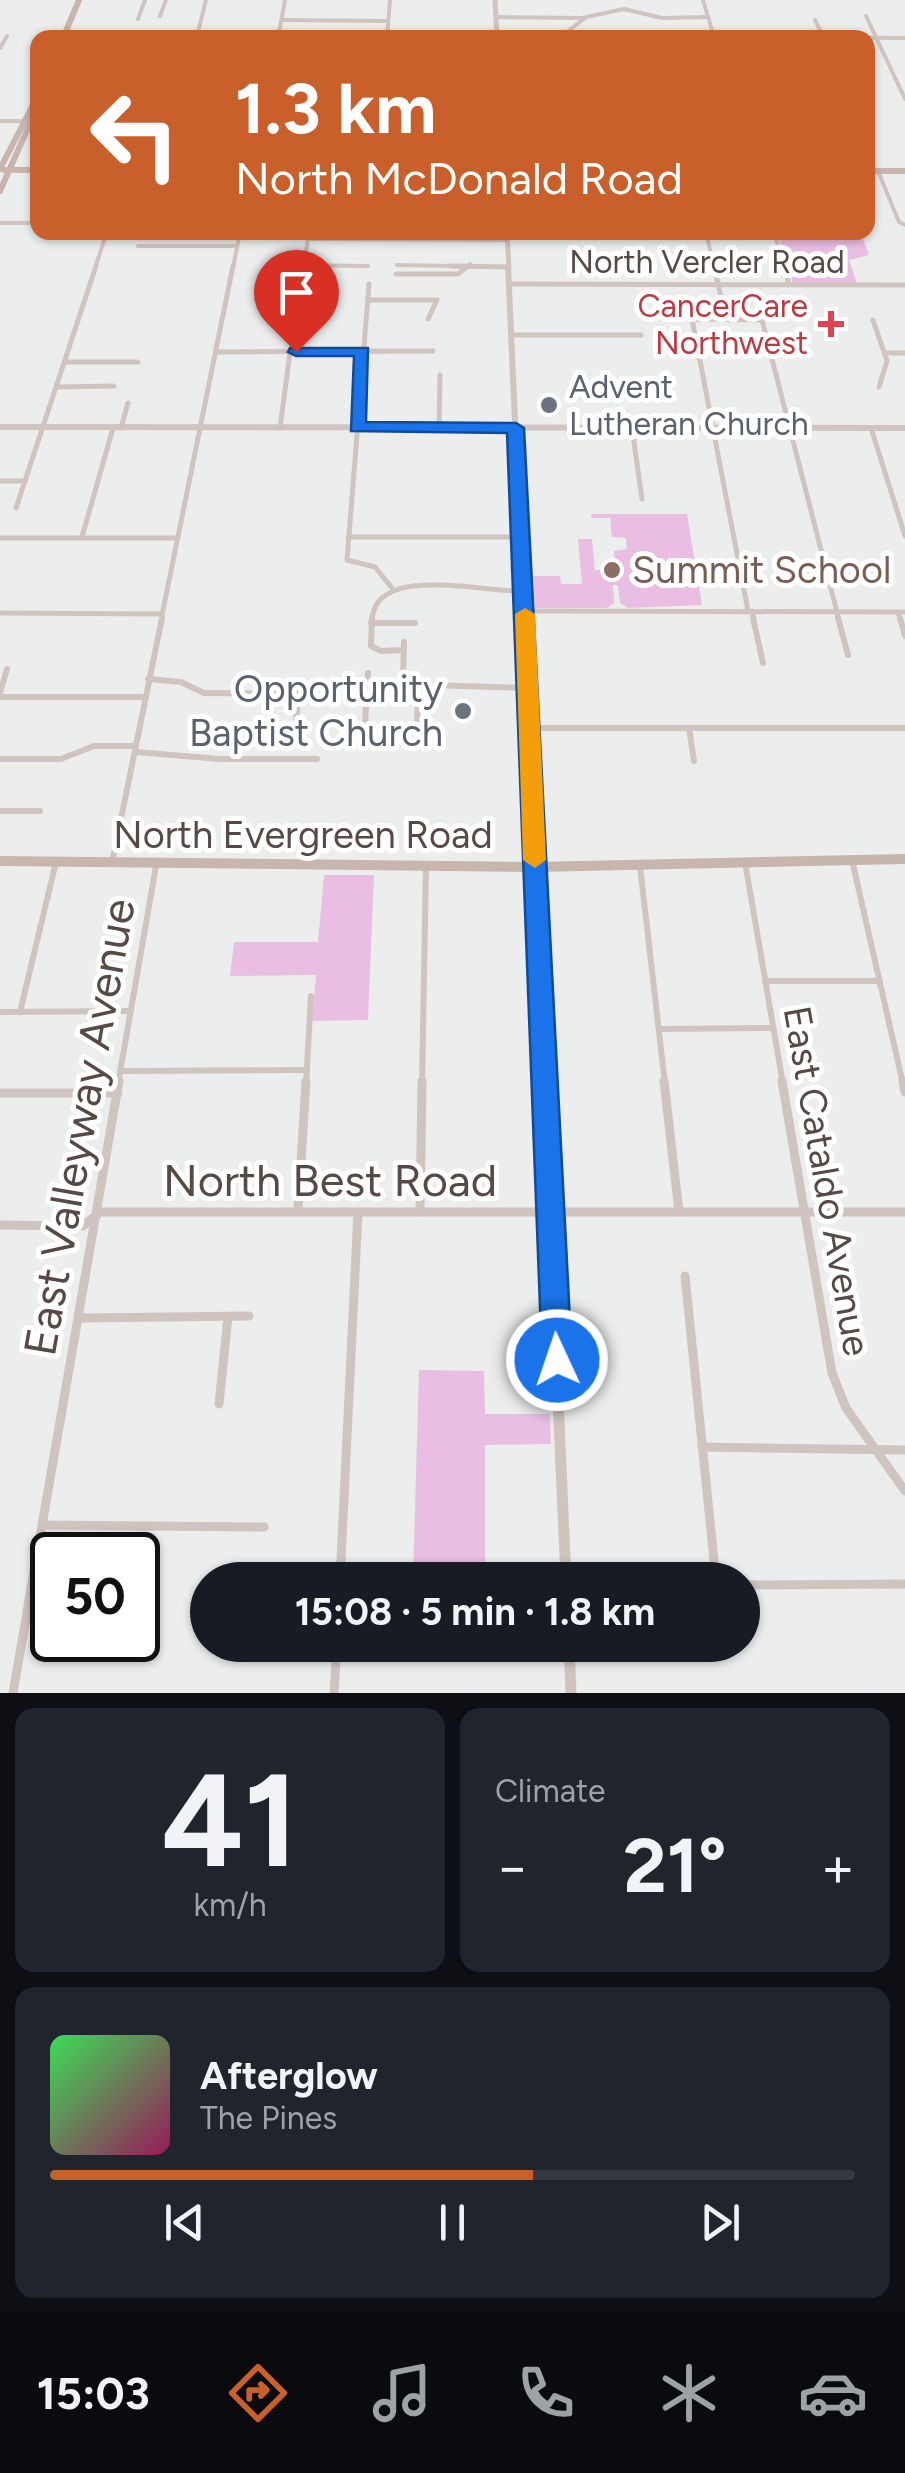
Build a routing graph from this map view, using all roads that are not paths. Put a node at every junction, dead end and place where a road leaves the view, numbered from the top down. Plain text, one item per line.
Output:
1 (79, 0) edge
2 (145, 0) edge
3 (166, 0) edge
4 (206, 0) edge
5 (285, 0) edge
6 (390, 0) edge
7 (495, 0) edge
8 (622, 0) edge
9 (702, 0) edge
10 (624, 9) junction
11 (160, 16) dead end
12 (866, 16) dead end
13 (496, 17) junction
14 (586, 17) junction
15 (708, 18) junction
16 (138, 19) dead end
17 (281, 20) junction
18 (815, 20) dead end
19 (388, 21) junction
20 (66, 30) edge
21 (198, 30) edge
22 (279, 30) edge
23 (387, 30) edge
24 (497, 30) edge
25 (570, 30) edge
26 (712, 30) edge
27 (820, 30) edge
28 (873, 30) edge
29 (7, 36) dead end
30 (876, 37) joint
31 (905, 38) edge
32 (0, 48) edge
33 (905, 99) edge
34 (30, 112) edge
35 (27, 119) junction
36 (0, 121) edge
37 (0, 168) edge
38 (10, 169) junction
39 (30, 169) edge
40 (875, 171) edge
41 (878, 171) junction
42 (905, 171) edge
43 (0, 190) edge
44 (0, 223) edge
45 (30, 223) edge
46 (904, 225) edge
47 (104, 240) edge
48 (239, 240) edge
49 (307, 240) edge
50 (507, 240) edge
51 (708, 240) edge
52 (776, 240) edge
53 (138, 246) dead end
54 (238, 246) junction
55 (394, 256) dead end
56 (470, 264) junction
57 (304, 265) junction
58 (398, 265) junction
59 (276, 266) dead end
60 (368, 266) dead end
61 (508, 268) junction
62 (396, 274) junction
63 (393, 282) dead end
64 (369, 284) dead end
65 (509, 284) junction
66 (718, 285) junction
67 (788, 285) junction
68 (905, 285) edge
69 (368, 300) junction
70 (428, 319) dead end
71 (726, 320) junction
72 (873, 320) dead end
73 (512, 336) junction
74 (640, 336) dead end
75 (362, 351) junction
76 (433, 351) dead end
77 (216, 352) junction
78 (290, 352) junction
79 (886, 353) junction
80 (905, 353) edge
81 (64, 362) junction
82 (138, 362) dead end
83 (440, 374) dead end
84 (114, 386) dead end
85 (57, 387) junction
86 (879, 387) dead end
87 (128, 402) dead end
88 (42, 427) junction
89 (438, 427) junction
90 (0, 428) edge
91 (117, 428) junction
92 (200, 428) junction
93 (280, 428) junction
94 (357, 428) junction
95 (516, 428) junction
96 (632, 428) junction
97 (711, 428) junction
98 (791, 428) junction
99 (871, 428) junction
100 (905, 428) edge
101 (0, 481) edge
102 (25, 482) junction
103 (642, 499) dead end
104 (16, 508) dead end
105 (905, 536) edge
106 (348, 537) junction
107 (521, 537) junction
108 (0, 538) edge
109 (82, 538) junction
110 (177, 538) junction
111 (392, 588) junction
112 (524, 592) junction
113 (525, 611) junction
114 (750, 611) junction
115 (836, 612) junction
116 (902, 612) edge
117 (0, 613) edge
118 (162, 614) junction
119 (371, 623) junction
120 (415, 623) dead end
121 (905, 636) edge
122 (848, 655) dead end
123 (763, 663) dead end
124 (7, 669) dead end
125 (368, 673) dead end
126 (148, 679) junction
127 (300, 684) dead end
128 (528, 688) junction
129 (410, 690) junction
130 (299, 694) junction
131 (0, 695) edge
132 (366, 696) junction
133 (145, 697) junction
134 (296, 719) dead end
135 (417, 722) dead end
136 (365, 724) dead end
137 (530, 728) junction
138 (689, 728) junction
139 (905, 728) edge
140 (136, 749) junction
141 (317, 758) dead end
142 (0, 759) edge
143 (694, 761) dead end
144 (0, 811) edge
145 (40, 811) dead end
146 (852, 859) junction
147 (905, 859) edge
148 (745, 860) junction
149 (0, 862) edge
150 (56, 862) junction
151 (112, 864) junction
152 (639, 864) junction
153 (156, 866) junction
154 (426, 866) junction
155 (535, 866) junction
156 (764, 981) junction
157 (880, 981) junction
158 (311, 996) dead end
159 (131, 1011) junction
160 (0, 1012) edge
161 (20, 1012) junction
162 (772, 1028) junction
163 (659, 1029) junction
164 (307, 1070) junction
165 (122, 1071) junction
166 (0, 1092) edge
167 (118, 1092) junction
168 (905, 1092) edge
169 (298, 1211) junction
170 (100, 1212) junction
171 (358, 1212) junction
172 (420, 1212) junction
173 (679, 1212) junction
174 (905, 1212) edge
175 (550, 1213) junction
176 (804, 1213) junction
177 (0, 1225) edge
178 (686, 1276) dead end
179 (250, 1316) dead end
180 (228, 1317) junction
181 (80, 1318) junction
182 (219, 1404) dead end
183 (702, 1448) junction
184 (872, 1450) junction
185 (905, 1450) edge
186 (905, 1492) edge
187 (43, 1525) junction
188 (264, 1527) dead end
189 (341, 1562) edge
190 (565, 1562) edge
191 (714, 1562) edge
192 (905, 1584) edge
193 (760, 1585) edge
194 (335, 1662) edge
195 (570, 1662) edge
196 (13, 1693) edge
197 (334, 1693) edge
198 (571, 1693) edge

1 - 20 main road
2 - 16 street
3 - 11 street
4 - 21 street
5 - 17 street
6 - 19 street
7 - 13 main road
8 - 10 street
9 - 15 street
10 - 14 street
10 - 15 street
12 - 28 street
13 - 14 street
13 - 24 main road
14 - 25 street
15 - 26 street
17 - 19 street
17 - 22 street
18 - 27 street
19 - 23 street
29 - 32 street
30 - 31 street
30 - 33 street
34 - 35 main road
35 - 36 street
35 - 37 main road
35 - 38 main road
37 - 38 main road
38 - 39 main road
38 - 43 main road
40 - 41 main road
41 - 42 main road
41 - 46 street
44 - 45 street
47 - 81 street
48 - 54 street, East Valleyway Avenue
49 - 57 street
50 - 61 main road
51 - 66 street
52 - 67 street
53 - 54 street
54 - 77 street, East Valleyway Avenue
55 - 58 street
56 - 58 street
56 - 61 street
56 - 62 street
57 - 59 street
57 - 60 street
58 - 62 street
61 - 65 main road
62 - 63 street
64 - 69 street
65 - 66 street, North Vercler Road
65 - 73 main road
66 - 67 street, North Vercler Road
66 - 71 street
67 - 68 street, North Vercler Road
69 - 70 street
69 - 75 street
71 - 97 street
71 - 98 street
72 - 79 street
73 - 74 street
73 - 95 main road
75 - 76 street
75 - 78 street
75 - 94 street
77 - 78 street
77 - 92 street, East Valleyway Avenue
78 - 93 street
79 - 80 street
79 - 86 street
81 - 82 street
81 - 85 street
83 - 89 street
84 - 85 street
85 - 88 street
87 - 91 street
88 - 90 street
88 - 91 street
88 - 102 street
89 - 94 street
89 - 95 street
91 - 92 street
91 - 109 street
92 - 93 street
92 - 110 street, East Valleyway Avenue
93 - 94 street
94 - 106 street
95 - 96 street
95 - 107 main road
96 - 97 street
96 - 103 street
97 - 98 street
97 - 114 street
98 - 99 street
98 - 115 street
99 - 100 street
99 - 105 street
101 - 102 street
102 - 104 street
106 - 107 street
106 - 111 street
107 - 112 main road
108 - 109 street
109 - 110 street
110 - 118 street, East Valleyway Avenue
111 - 112 street
111 - 119 street
112 - 113 main road
113 - 114 street
113 - 128 main road
114 - 115 street
114 - 123 street
115 - 116 street
115 - 122 street
116 - 121 street
117 - 118 street
118 - 126 street, East Valleyway Avenue
119 - 120 street
119 - 129 street
124 - 131 street
125 - 132 street
126 - 130 street
126 - 133 street, East Valleyway Avenue
127 - 130 street
128 - 129 street
128 - 137 main road
129 - 132 street
129 - 135 street
130 - 134 street
131 - 133 street
132 - 136 street
133 - 140 street, East Valleyway Avenue
137 - 138 street
137 - 155 main road
138 - 139 street
138 - 143 street
140 - 141 street
140 - 142 street
140 - 151 street, East Valleyway Avenue
144 - 145 street
146 - 147 main road, North Evergreen Road
146 - 148 main road, North Evergreen Road
146 - 157 street
148 - 152 main road, North Evergreen Road
148 - 156 street, East Cataldo Avenue
149 - 150 main road, North Evergreen Road
150 - 151 main road, North Evergreen Road
150 - 161 street
151 - 153 main road, North Evergreen Road
152 - 155 main road, North Evergreen Road
152 - 163 street
153 - 154 main road, North Evergreen Road
153 - 159 street, East Valleyway Avenue
154 - 155 main road, North Evergreen Road
154 - 172 street
155 - 175 main road
156 - 157 street
156 - 162 street, East Cataldo Avenue
157 - 168 street
158 - 164 street
159 - 161 street
159 - 165 street, East Valleyway Avenue
160 - 161 street
162 - 163 street
162 - 176 street, East Cataldo Avenue
163 - 173 street
164 - 165 street
164 - 169 street
165 - 167 street, East Valleyway Avenue
166 - 167 street
167 - 170 street, East Valleyway Avenue
169 - 170 street, North Best Road
169 - 171 street, North Best Road
170 - 177 street, North Best Road
170 - 181 street, East Valleyway Avenue
171 - 172 street, North Best Road
171 - 189 street
172 - 175 street, North Best Road
173 - 175 street, North Best Road
173 - 176 street, North Best Road
174 - 176 street, North Best Road
175 - 190 main road
176 - 184 street, East Cataldo Avenue
178 - 183 street
179 - 180 street
180 - 181 street
180 - 182 street
181 - 187 street, East Valleyway Avenue
183 - 184 street
183 - 191 street
184 - 185 street
184 - 186 street, East Cataldo Avenue
187 - 188 street
187 - 196 street, East Valleyway Avenue
192 - 193 street
194 - 197 street
195 - 198 main road

